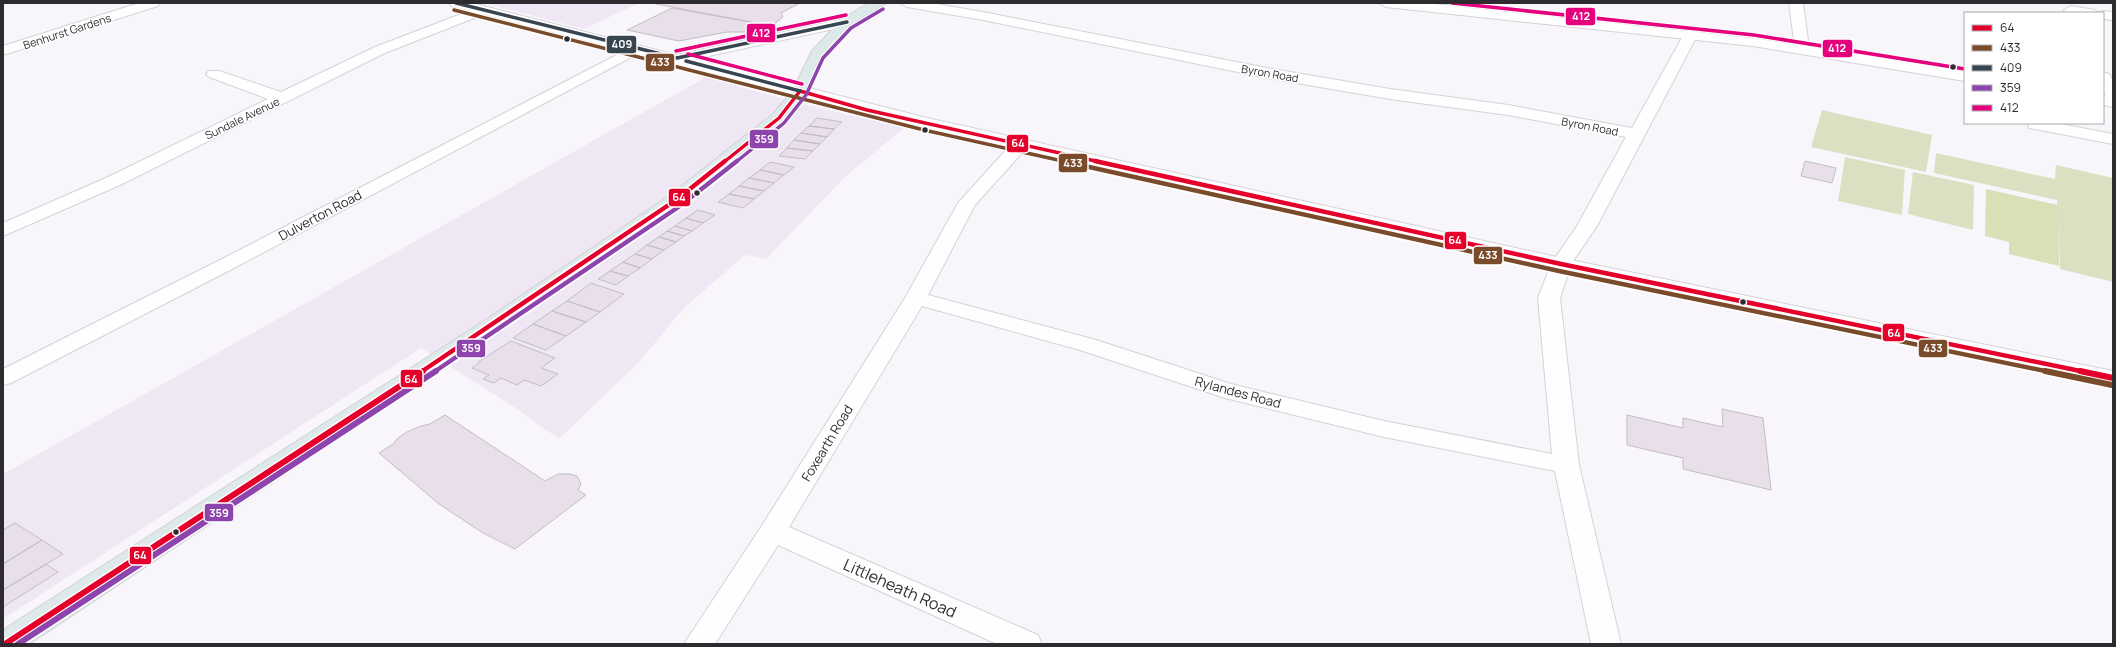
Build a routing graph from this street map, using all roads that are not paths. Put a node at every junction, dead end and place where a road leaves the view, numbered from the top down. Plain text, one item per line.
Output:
1 (153, 3) edge
2 (456, 3) edge
3 (879, 3) edge
4 (907, 3) edge
5 (1386, 3) edge
6 (1796, 3) edge
7 (2070, 9) edge
8 (482, 10) junction
9 (2085, 12) edge
10 (847, 22) junction
11 (1692, 34) junction
12 (1802, 48) junction
13 (636, 49) junction
14 (3, 51) edge
15 (677, 58) junction
16 (214, 74) dead end
17 (1964, 76) edge
18 (2104, 79) edge
19 (800, 91) junction
20 (2113, 95) edge
21 (282, 98) junction
22 (2036, 129) edge
23 (1636, 134) junction
24 (2113, 139) edge
25 (1022, 143) junction
26 (4, 229) edge
27 (1561, 264) junction
28 (916, 298) junction
29 (3, 378) edge
30 (2113, 378) edge
31 (1566, 465) junction
32 (773, 531) junction
33 (5, 644) edge
34 (699, 644) edge
35 (1027, 644) edge
36 (1606, 644) edge

1 - 14 street, Benhurst Gardens
2 - 8 street
3 - 10 main road
4 - 23 street, Byron Road
5 - 11 street
6 - 12 street
7 - 9 street
8 - 13 street
8 - 21 street, Sundale Avenue
10 - 15 street
10 - 19 main road
11 - 12 street
11 - 23 street
12 - 17 street
13 - 15 street
13 - 29 street, Dulverton Road
15 - 19 street
16 - 21 street
18 - 20 street
19 - 25 street
19 - 33 main road
21 - 26 street, Sundale Avenue
22 - 24 street
23 - 27 street
25 - 27 street
25 - 28 street, Foxearth Road
27 - 30 street
27 - 31 street
28 - 31 street, Rylandes Road
28 - 32 street, Foxearth Road
31 - 36 street
32 - 34 street, Foxearth Road
32 - 35 street, Littleheath Road

